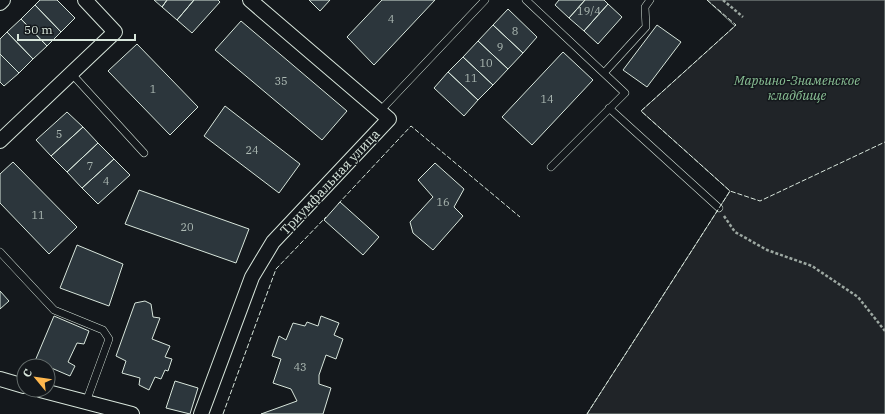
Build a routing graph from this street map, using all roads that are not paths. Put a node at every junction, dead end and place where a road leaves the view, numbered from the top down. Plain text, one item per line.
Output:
1 (3, 0) edge
2 (85, 0) edge
3 (250, 0) edge
4 (485, 0) edge
5 (526, 0) edge
6 (650, 0) edge
7 (0, 3) edge
8 (71, 73) junction
9 (604, 73) junction
10 (609, 108) junction
11 (380, 111) junction
12 (0, 141) edge
13 (144, 153) dead end
14 (550, 167) dead end
15 (719, 208) road end
16 (0, 252) edge
17 (0, 379) edge
18 (16, 384) edge
19 (56, 394) edge
20 (86, 402) junction
21 (132, 414) edge
22 (201, 414) edge

1 - 7 street
2 - 8 street
3 - 11 street, Триумфальная улица
4 - 11 lane
5 - 9 lane
6 - 9 lane
8 - 12 street
8 - 13 lane
9 - 10 lane
10 - 14 lane
10 - 15 lane
11 - 22 street, Триумфальная улица
16 - 20 lane
17 - 18 street
19 - 20 street
20 - 21 street

